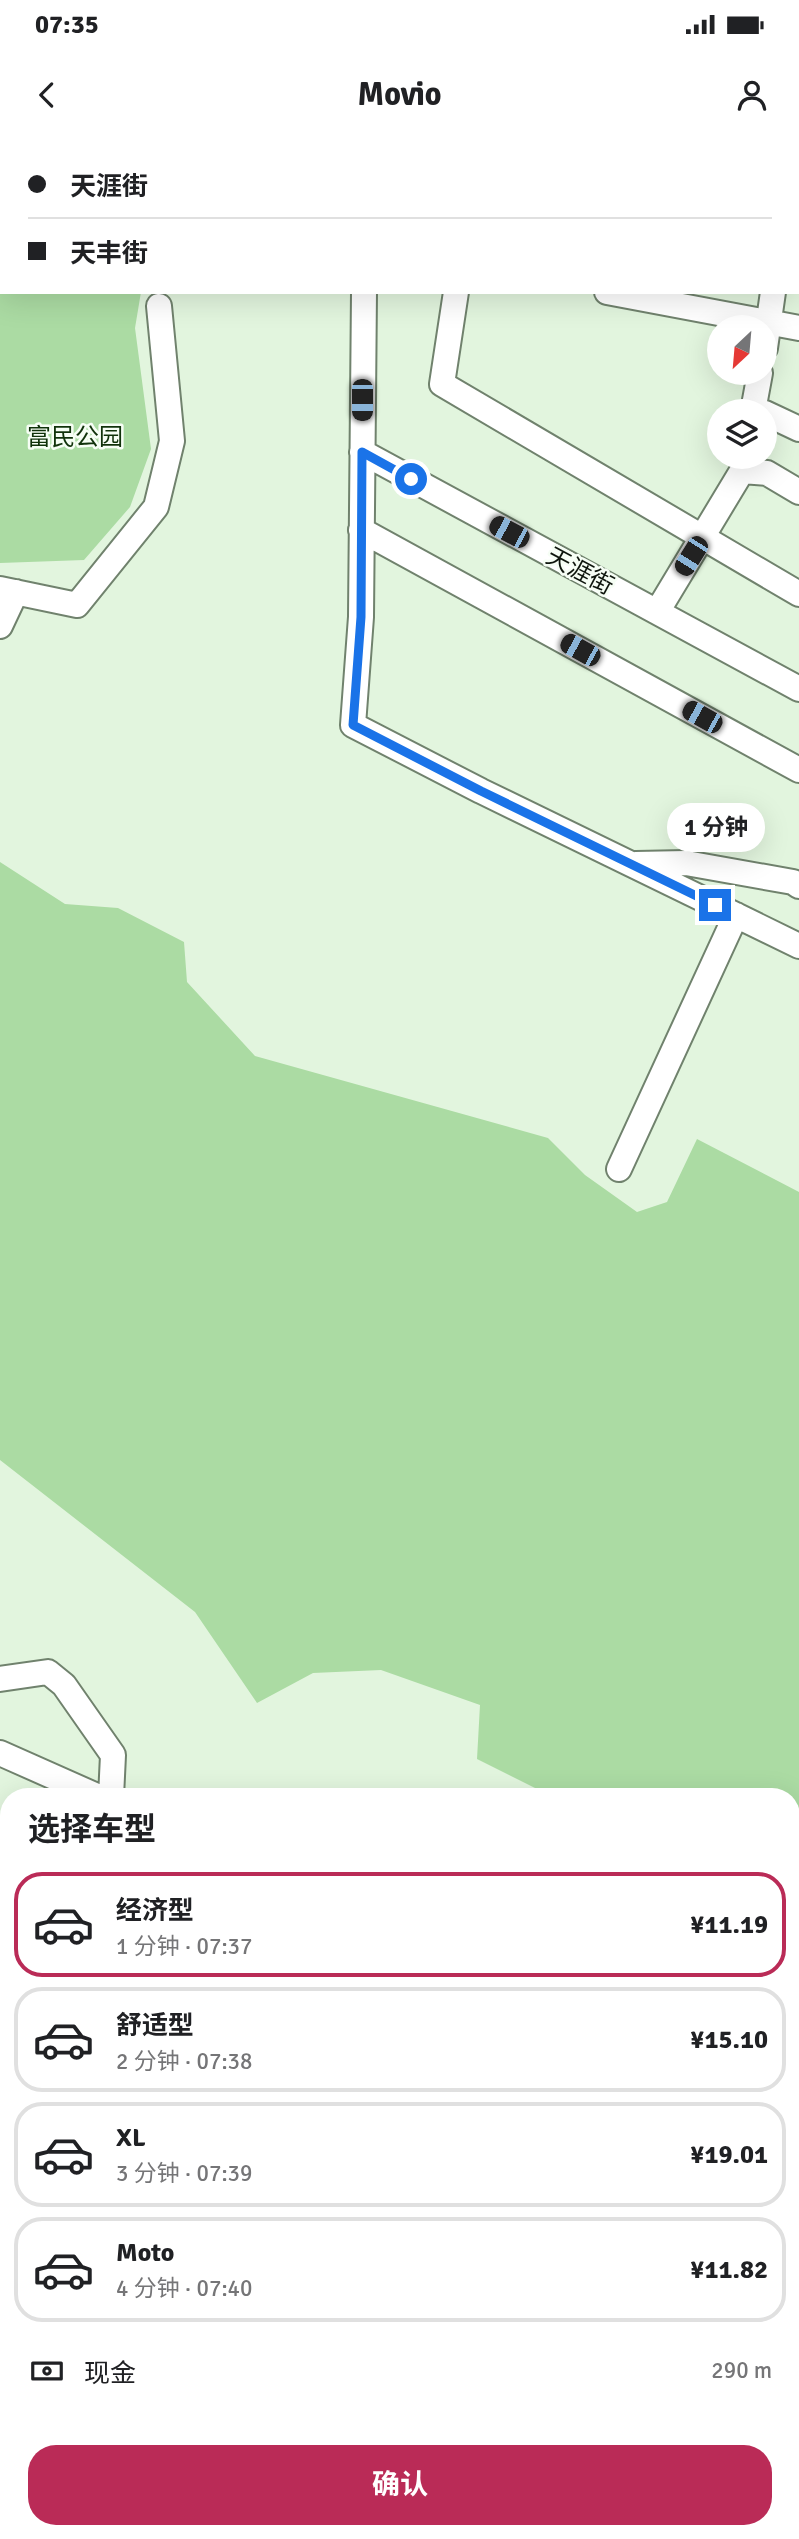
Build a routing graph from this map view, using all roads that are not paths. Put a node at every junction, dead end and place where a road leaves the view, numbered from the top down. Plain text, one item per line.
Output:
1 (364, 294) edge
2 (456, 294) edge
3 (618, 294) edge
4 (773, 294) edge
5 (159, 306) dead end
6 (731, 315) edge
7 (770, 315) edge
8 (777, 324) edge
9 (799, 328) edge
10 (777, 419) edge
11 (799, 429) edge
12 (362, 452) junction
13 (740, 469) edge
14 (756, 469) edge
15 (799, 492) edge
16 (361, 530) junction
17 (703, 538) junction
18 (8, 591) edge
19 (799, 594) edge
20 (657, 612) junction
21 (0, 626) edge
22 (796, 681) edge
23 (799, 771) edge
24 (631, 864) junction
25 (799, 886) edge
26 (736, 915) junction
27 (799, 946) edge
28 (619, 1169) dead end
29 (0, 1679) edge
30 (0, 1753) edge
31 (79, 1788) edge
32 (111, 1788) edge

1 - 12 street
2 - 17 street
3 - 6 street
4 - 7 street
5 - 18 street
8 - 9 street
10 - 11 street
12 - 16 street
12 - 20 street, 天涯街
13 - 17 street
14 - 15 street
16 - 23 street
16 - 24 street
17 - 19 street
17 - 20 street
18 - 21 street
20 - 22 street, 天涯街
24 - 25 street
24 - 26 street
26 - 27 street
26 - 28 street
29 - 32 street
30 - 31 street

